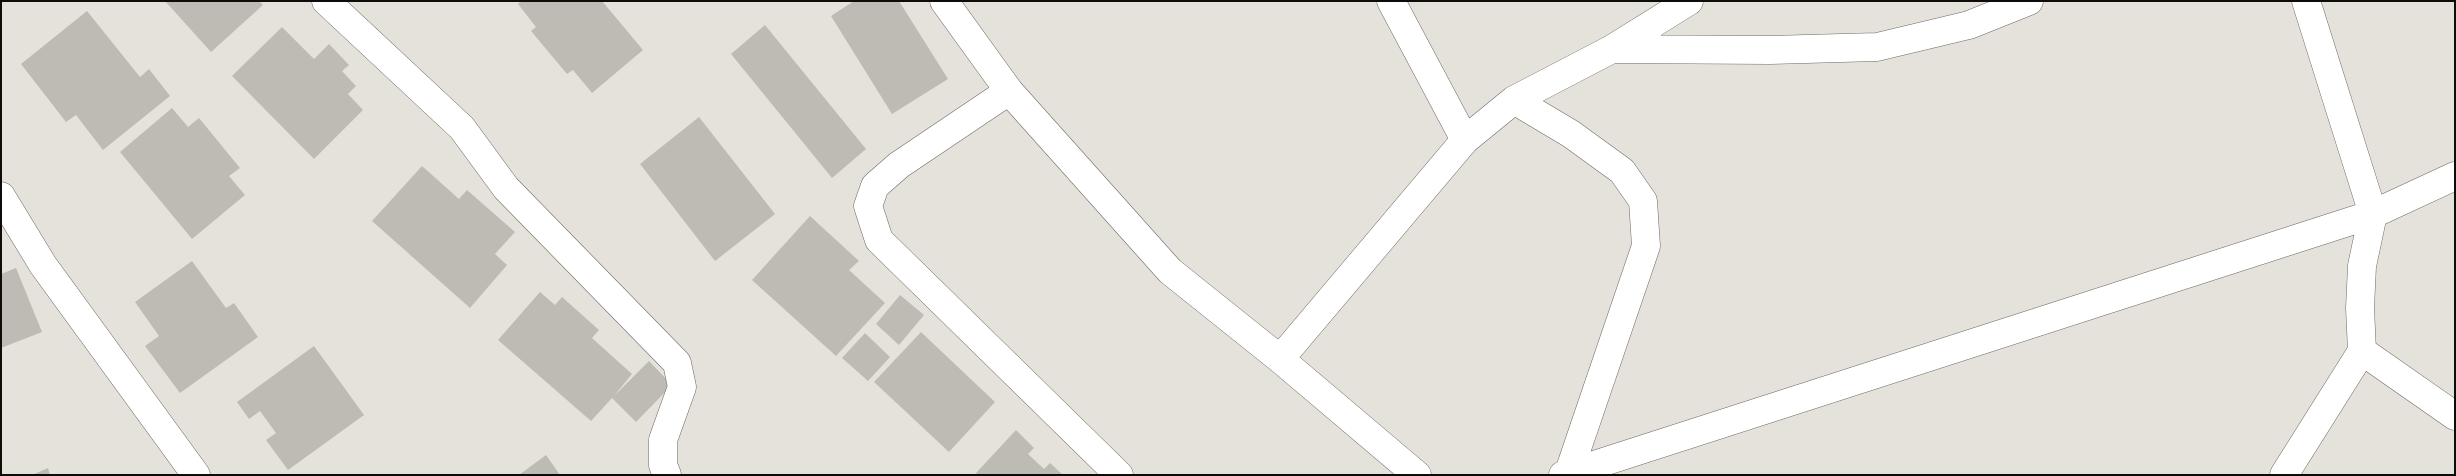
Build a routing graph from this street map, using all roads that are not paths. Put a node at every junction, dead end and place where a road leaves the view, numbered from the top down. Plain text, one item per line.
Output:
1 (326, 1) edge
2 (944, 1) edge
3 (1391, 1) edge
4 (1689, 1) edge
5 (2029, 1) edge
6 (2306, 1) edge
7 (1612, 49) junction
8 (1009, 91) junction
9 (1514, 100) junction
10 (1465, 140) junction
11 (2455, 176) edge
12 (1, 196) edge
13 (2372, 214) junction
14 (2362, 351) junction
15 (1280, 359) junction
16 (2455, 416) edge
17 (1566, 473) edge
18 (196, 475) edge
19 (667, 475) edge
20 (1119, 475) edge
21 (1417, 475) edge
22 (2284, 475) edge

1 - 19 street
2 - 8 street
3 - 10 street
4 - 7 street
5 - 7 street
6 - 13 street
7 - 9 street
8 - 15 street
8 - 20 street
9 - 10 street
9 - 17 street
10 - 15 street
11 - 13 street
12 - 18 street
13 - 14 street
13 - 17 street
14 - 16 street
14 - 22 street
15 - 21 street

